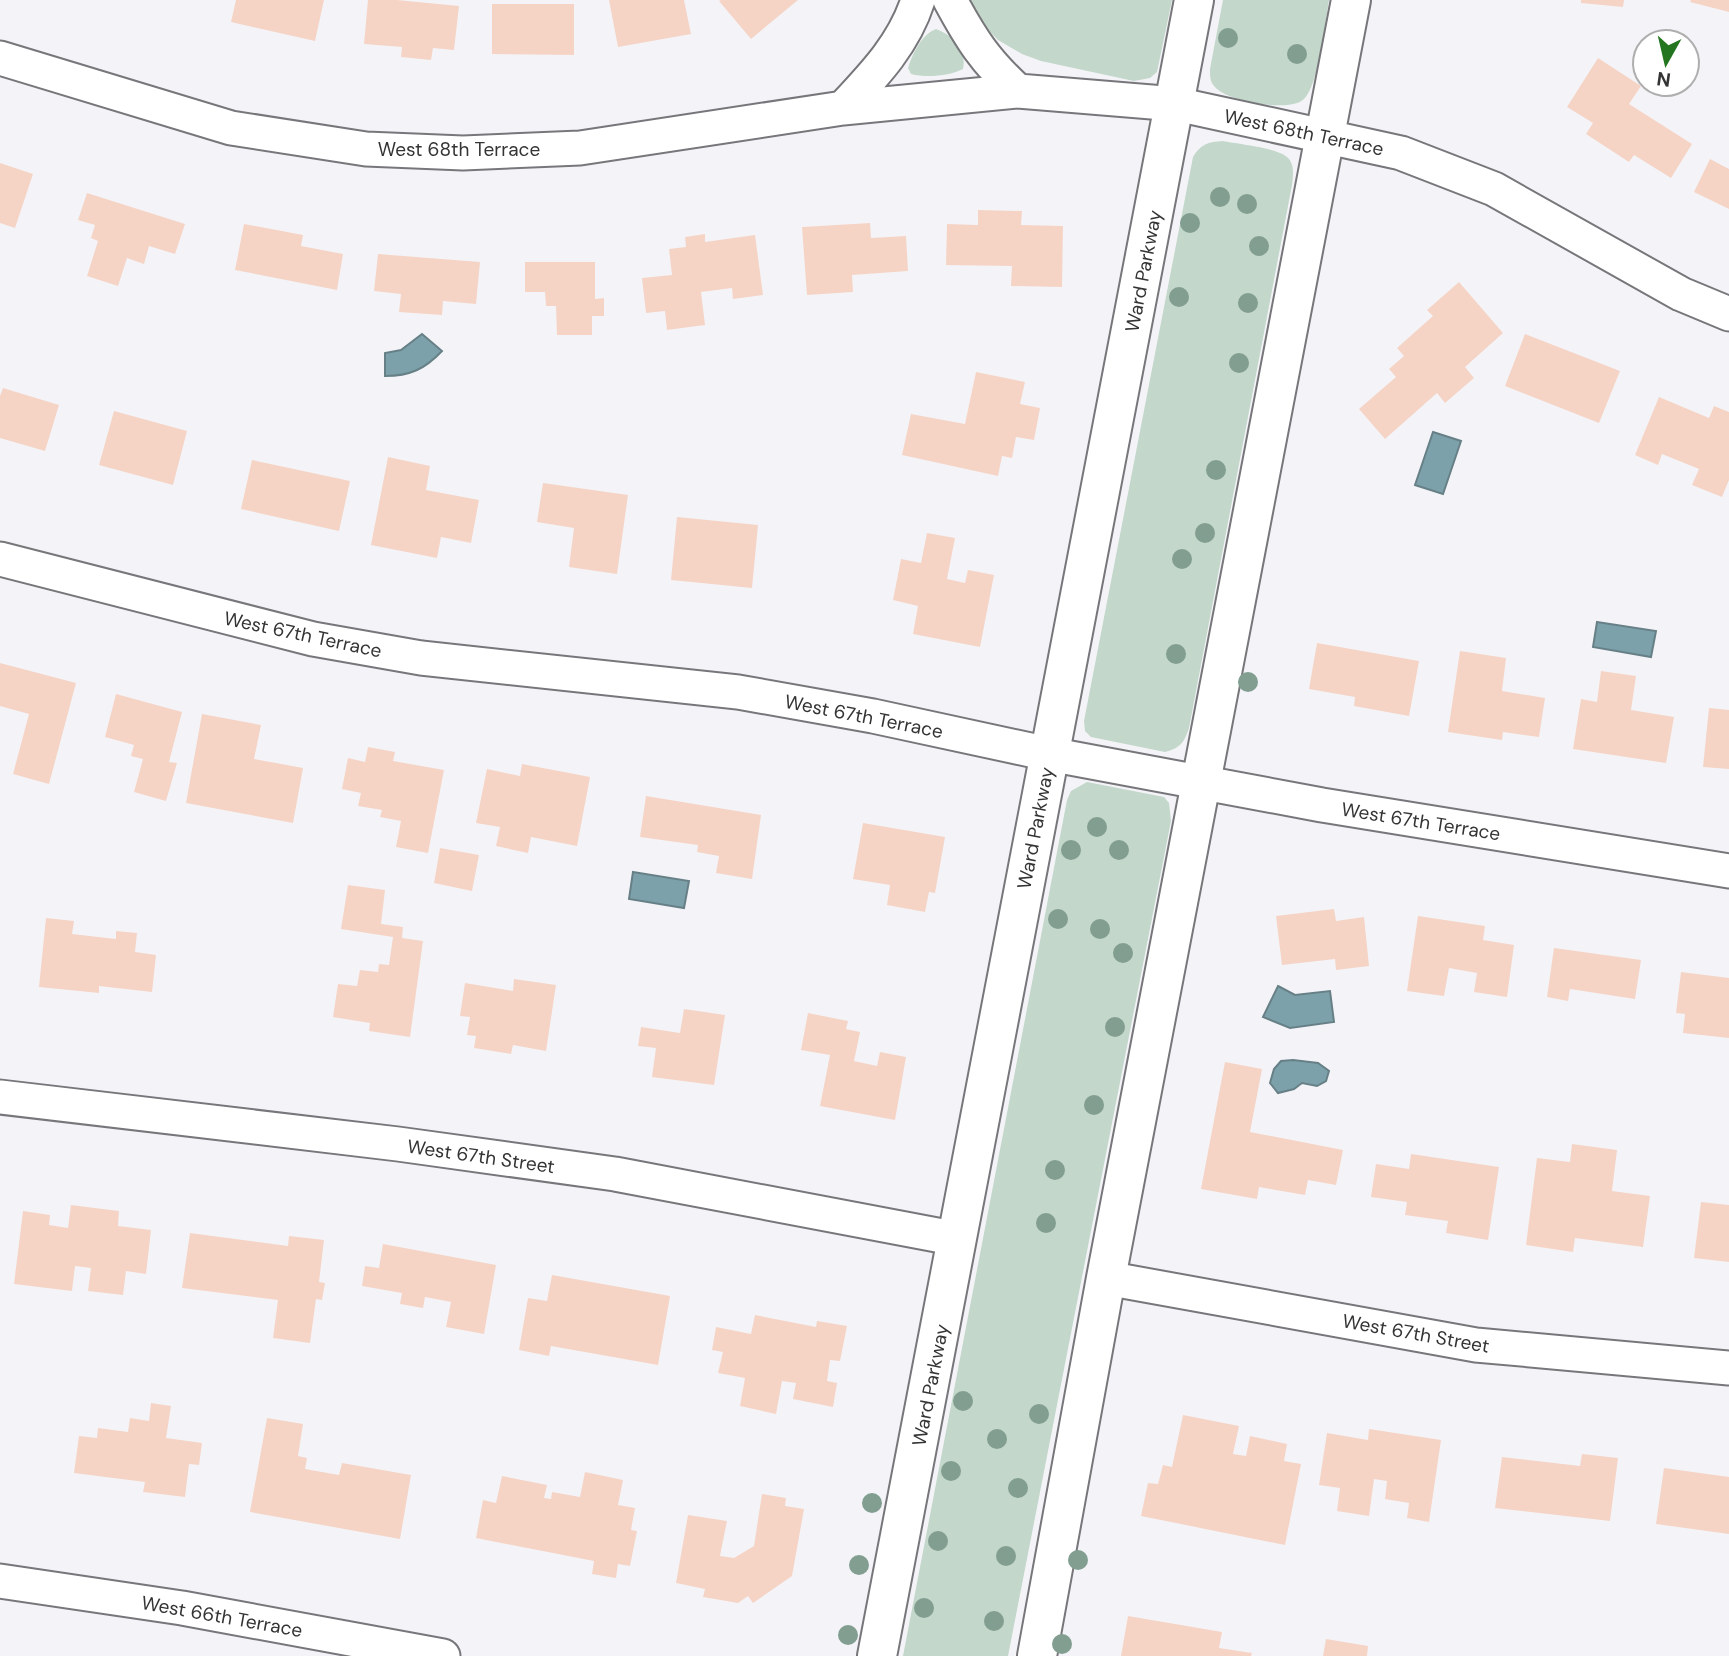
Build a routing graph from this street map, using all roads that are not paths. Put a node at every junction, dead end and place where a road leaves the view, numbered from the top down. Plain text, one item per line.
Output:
1 (918, 0) edge
2 (950, 0) edge
3 (1195, 0) edge
4 (1351, 0) edge
5 (0, 58) edge
6 (1018, 91) junction
7 (1176, 104) junction
8 (843, 108) junction
9 (1325, 135) junction
10 (1729, 314) edge
11 (0, 559) edge
12 (1049, 754) junction
13 (1201, 783) junction
14 (1729, 871) edge
15 (0, 1097) edge
16 (958, 1239) junction
17 (1106, 1278) junction
18 (1729, 1368) edge
19 (0, 1581) edge
20 (443, 1656) edge
21 (877, 1656) edge
22 (1037, 1656) edge

1 - 8 street
2 - 6 street
3 - 7 main road, Ward Parkway
4 - 9 main road
5 - 8 street, West 68th Terrace
6 - 7 street, West 68th Terrace
6 - 8 street, West 68th Terrace
7 - 9 street, West 68th Terrace
7 - 12 main road, Ward Parkway
9 - 10 street, West 68th Terrace
9 - 13 main road
11 - 12 street, West 67th Terrace
12 - 13 street, West 67th Terrace
12 - 16 main road, Ward Parkway
13 - 14 street, West 67th Terrace
13 - 17 main road
15 - 16 street, West 67th Street
16 - 21 main road, Ward Parkway
17 - 18 street, West 67th Street
17 - 22 main road
19 - 20 street, West 66th Terrace

